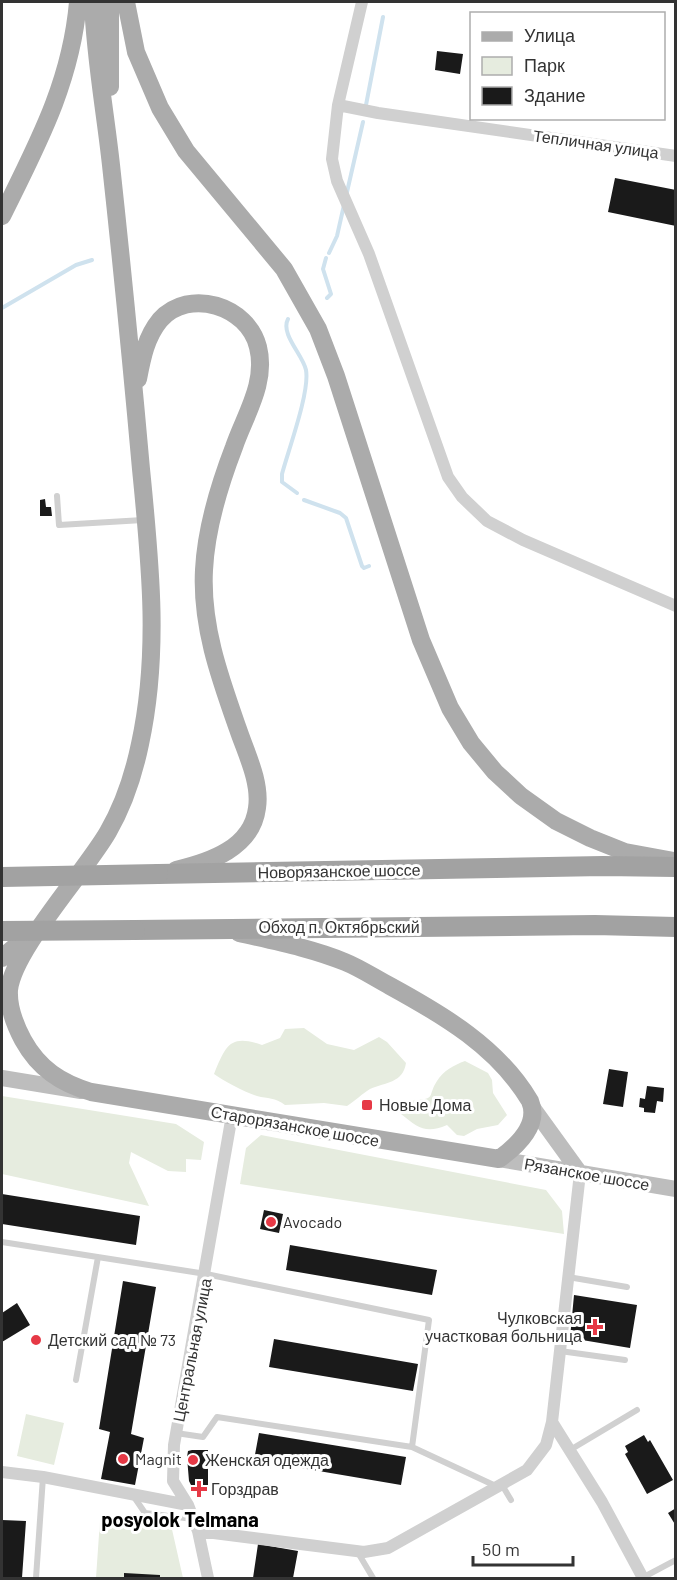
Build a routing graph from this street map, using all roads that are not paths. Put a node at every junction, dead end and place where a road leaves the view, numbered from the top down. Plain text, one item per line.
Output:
1 (78, 2) edge
2 (93, 2) edge
3 (110, 2) edge
4 (126, 2) edge
5 (362, 2) edge
6 (338, 105) junction
7 (675, 156) edge
8 (111, 161) junction
9 (2, 216) edge
10 (134, 395) junction
11 (57, 496) dead end
12 (146, 519) junction
13 (675, 606) edge
14 (675, 862) edge
15 (675, 867) edge
16 (158, 874) junction
17 (2, 877) edge
18 (54, 909) junction
19 (675, 927) edge
20 (217, 928) junction
21 (2, 931) edge
22 (2, 958) edge
23 (2, 1078) edge
24 (91, 1092) junction
25 (533, 1108) junction
26 (232, 1115) junction
27 (499, 1159) junction
28 (580, 1173) junction
29 (675, 1189) edge
30 (2, 1242) edge
31 (98, 1257) junction
32 (206, 1274) junction
33 (568, 1277) junction
34 (627, 1287) dead end
35 (560, 1351) junction
36 (625, 1360) dead end
37 (76, 1380) dead end
38 (636, 1410) dead end
39 (552, 1422) junction
40 (176, 1434) junction
41 (412, 1447) junction
42 (570, 1450) junction
43 (2, 1472) edge
44 (43, 1477) junction
45 (500, 1486) junction
46 (132, 1494) junction
47 (511, 1500) dead end
48 (188, 1505) junction
49 (193, 1519) junction
50 (198, 1532) junction
51 (357, 1551) junction
52 (675, 1560) edge
53 (36, 1578) edge
54 (208, 1578) edge
55 (373, 1578) edge
56 (643, 1578) edge

1 - 9 main road
2 - 8 main road
3 - 8 main road
4 - 14 main road
5 - 6 street
6 - 7 street, Тепличная улица
6 - 13 street
8 - 10 main road
10 - 12 main road
10 - 16 main road
11 - 12 lane
12 - 18 main road
15 - 16 highway, Новорязанское шоссе
16 - 17 highway, Новорязанское шоссе, bridge
18 - 22 main road
18 - 24 main road, Старорязанское шоссе
19 - 20 highway, Обход п. Октябрьский
20 - 21 highway, Обход п. Октябрьский, bridge
20 - 25 main road
23 - 24 main road
24 - 26 main road, Старорязанское шоссе
25 - 27 main road
25 - 28 main road
26 - 27 main road, Старорязанское шоссе
26 - 32 street, Центральная улица
27 - 28 main road, Рязанское шоссе
28 - 29 main road, Рязанское шоссе
28 - 33 street
30 - 31 lane
31 - 32 lane
31 - 37 lane
32 - 40 street, Центральная улица
32 - 41 lane
33 - 34 lane
33 - 35 street
35 - 36 lane
35 - 39 street
38 - 42 lane
39 - 42 street
39 - 45 street
40 - 41 lane
40 - 48 street, Центральная улица
41 - 45 lane
42 - 56 street
43 - 44 street
44 - 46 street
44 - 53 lane
45 - 47 lane
45 - 51 street
46 - 48 street
46 - 49 lane
48 - 49 street, Центральная улица
49 - 50 street, Центральная улица
50 - 51 street
50 - 54 street, Центральная улица
51 - 55 lane
52 - 56 lane

